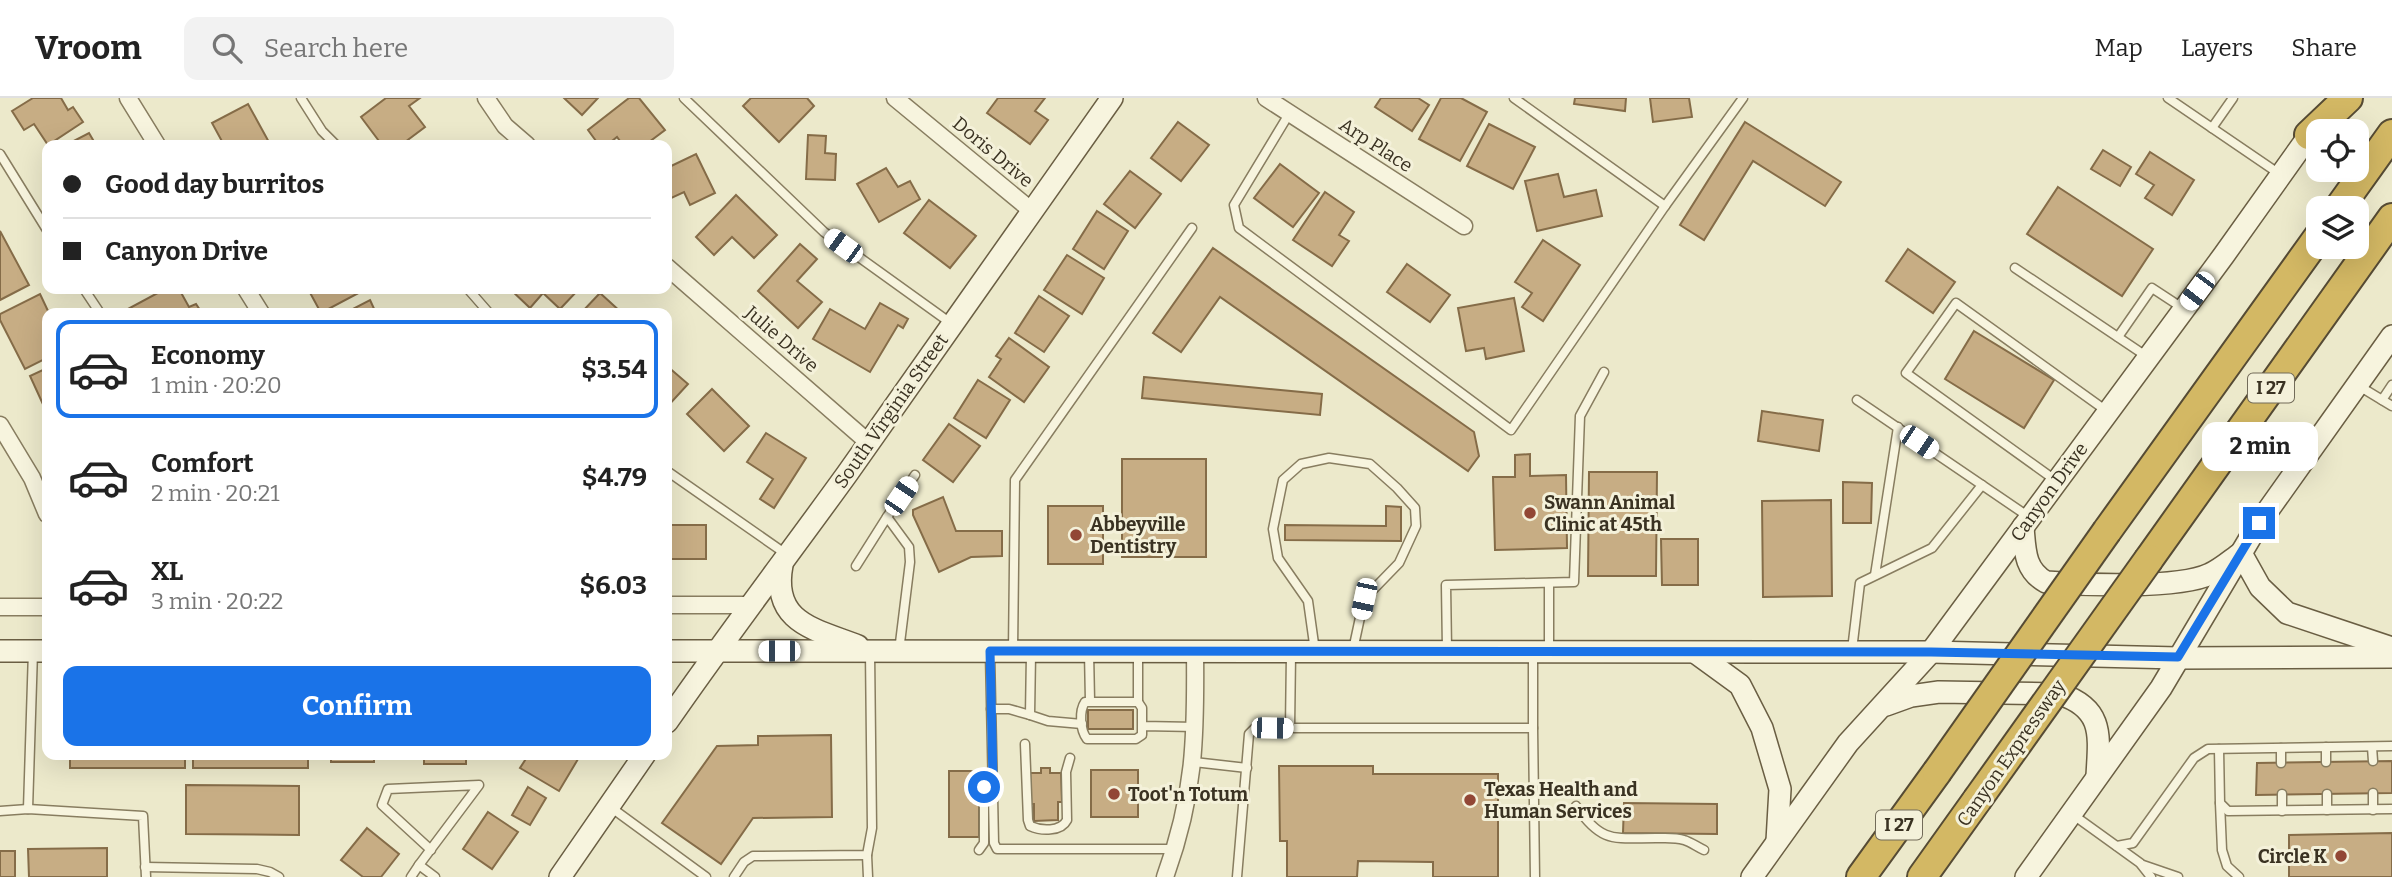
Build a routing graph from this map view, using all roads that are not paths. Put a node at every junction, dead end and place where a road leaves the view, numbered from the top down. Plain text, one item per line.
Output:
1 (128, 98) edge
2 (301, 98) edge
3 (486, 98) edge
4 (684, 98) edge
5 (895, 98) edge
6 (1112, 98) edge
7 (1266, 98) edge
8 (1514, 98) edge
9 (1743, 98) edge
10 (2168, 98) edge
11 (2233, 98) edge
12 (2335, 98) edge
13 (2348, 98) edge
14 (1289, 114) junction
15 (2320, 119) edge
16 (2326, 119) edge
17 (2211, 128) junction
18 (2392, 134) edge
19 (2306, 139) edge
20 (154, 140) edge
21 (331, 140) edge
22 (521, 140) edge
23 (0, 154) edge
24 (2281, 175) junction
25 (2348, 196) edge
26 (1665, 206) junction
27 (1031, 211) junction
28 (2392, 218) edge
29 (42, 221) edge
30 (1464, 226) dead end
31 (1192, 228) dead end
32 (2306, 254) edge
33 (2015, 268) dead end
34 (672, 271) edge
35 (472, 294) edge
36 (485, 308) edge
37 (2184, 309) junction
38 (952, 324) junction
39 (2392, 335) edge
40 (2118, 337) junction
41 (2148, 358) junction
42 (1604, 372) dead end
43 (2356, 384) junction
44 (2392, 385) edge
45 (1857, 400) dead end
46 (2382, 400) junction
47 (2392, 406) edge
48 (2108, 412) junction
49 (0, 425) edge
50 (1898, 427) junction
51 (869, 443) junction
52 (672, 475) edge
53 (915, 475) dead end
54 (2057, 482) junction
55 (1982, 485) junction
56 (42, 502) edge
57 (887, 517) junction
58 (2027, 522) junction
59 (2241, 553) junction
60 (785, 560) junction
61 (856, 566) dead end
62 (1875, 575) junction
63 (1549, 583) junction
64 (672, 605) edge
65 (752, 605) junction
66 (0, 607) edge
67 (42, 607) edge
68 (2392, 648) edge
69 (40, 651) edge
70 (672, 651) edge
71 (716, 651) junction
72 (870, 651) junction
73 (900, 651) junction
74 (990, 651) junction
75 (1022, 651) junction
76 (1089, 651) junction
77 (1138, 651) junction
78 (1195, 651) junction
79 (1291, 651) junction
80 (1315, 651) junction
81 (0, 652) edge
82 (1353, 652) junction
83 (1447, 652) junction
84 (1931, 652) junction
85 (1541, 653) junction
86 (1696, 653) junction
87 (1852, 653) junction
88 (2178, 657) junction
89 (2392, 657) edge
90 (1138, 702) junction
91 (1096, 704) junction
92 (991, 709) junction
93 (1878, 709) junction
94 (672, 715) edge
95 (1030, 715) junction
96 (1082, 724) junction
97 (1142, 726) junction
98 (1196, 727) junction
99 (1290, 728) junction
100 (1533, 728) junction
101 (1099, 729) dead end
102 (1121, 729) dead end
103 (1099, 739) junction
104 (1121, 739) junction
105 (1025, 744) dead end
106 (2392, 746) edge
107 (2326, 747) junction
108 (2372, 747) junction
109 (2219, 748) junction
110 (2281, 748) junction
111 (1070, 758) dead end
112 (640, 760) edge
113 (2373, 761) dead end
114 (1194, 762) junction
115 (2326, 762) dead end
116 (2281, 763) dead end
117 (1247, 768) junction
118 (2097, 776) junction
119 (993, 780) junction
120 (2373, 793) dead end
121 (2282, 794) dead end
122 (2327, 794) dead end
123 (2220, 803) junction
124 (609, 806) junction
125 (1576, 806) dead end
126 (27, 809) junction
127 (2392, 809) edge
128 (2327, 810) junction
129 (2373, 810) junction
130 (0, 811) edge
131 (2282, 811) junction
132 (2071, 813) junction
133 (1776, 842) junction
134 (2117, 846) junction
135 (1175, 849) junction
136 (430, 850) junction
137 (979, 850) dead end
138 (1704, 850) dead end
139 (867, 855) junction
140 (2140, 863) junction
141 (419, 865) junction
142 (145, 867) junction
143 (145, 877) edge
144 (279, 877) edge
145 (411, 877) edge
146 (435, 877) edge
147 (560, 877) edge
148 (706, 877) edge
149 (734, 877) edge
150 (868, 877) edge
151 (1165, 877) edge
152 (1237, 877) edge
153 (1535, 877) edge
154 (1752, 877) edge
155 (1861, 877) edge
156 (1923, 877) edge
157 (2026, 877) edge
158 (2151, 877) edge
159 (2160, 877) edge
160 (2178, 877) edge
161 (2239, 877) edge

1 - 20 street
2 - 21 lane
3 - 22 street
4 - 38 lane
5 - 27 street, Doris Drive
6 - 27 main road, South Virginia Street
7 - 14 street, Arp Place
8 - 26 lane
9 - 26 lane
10 - 17 lane
11 - 17 lane
12 - 15 main road, Canyon Drive
13 - 16 highway
14 - 26 lane
14 - 30 street, Arp Place
17 - 24 lane
18 - 25 highway
19 - 24 main road, Canyon Drive
23 - 29 lane
24 - 37 main road, Canyon Drive
27 - 38 main road, South Virginia Street
28 - 156 highway, Canyon Expressway / I 27, bridge
31 - 75 lane
32 - 155 highway, I 27, bridge
33 - 40 lane
34 - 51 street, Julie Drive
35 - 36 lane
37 - 40 lane
37 - 41 main road, Canyon Drive
38 - 51 main road, South Virginia Street
39 - 43 main road
40 - 41 lane
41 - 48 main road, Canyon Drive
42 - 63 lane
43 - 46 lane
43 - 59 main road
44 - 46 lane
45 - 50 lane
46 - 47 lane
48 - 54 main road, Canyon Drive
48 - 54 lane
49 - 56 street
50 - 55 lane
50 - 62 lane
51 - 60 main road, South Virginia Street
52 - 60 lane
53 - 57 lane
54 - 58 main road, Canyon Drive
55 - 58 lane
55 - 62 lane
57 - 61 lane
57 - 73 lane
58 - 59 main road
58 - 84 main road, Canyon Drive
59 - 68 main road
59 - 88 main road
60 - 65 main road, South Virginia Street
60 - 72 main road
62 - 87 lane
63 - 83 lane
63 - 85 lane
64 - 65 street
65 - 71 main road, South Virginia Street
66 - 67 street
69 - 81 main road
69 - 126 lane
70 - 71 main road
71 - 72 main road
71 - 94 main road, South Virginia Street
72 - 73 main road
72 - 139 lane
73 - 74 main road
74 - 75 main road
74 - 92 lane
75 - 76 main road
75 - 95 lane
76 - 77 main road
76 - 91 lane
77 - 78 main road
77 - 90 lane
78 - 79 main road
78 - 98 street
79 - 80 main road
79 - 99 lane
80 - 82 main road
80 - 82 lane
82 - 83 main road
83 - 85 main road
84 - 87 main road
84 - 88 main road
84 - 93 main road, Canyon Drive
85 - 86 main road
85 - 100 lane
86 - 87 main road
86 - 133 main road
88 - 89 main road
88 - 118 main road
90 - 91 lane
90 - 97 lane
91 - 96 lane
92 - 95 lane
92 - 119 lane
93 - 118 main road
93 - 133 main road, Canyon Drive
95 - 96 lane
96 - 103 lane
97 - 98 lane
97 - 104 lane
98 - 114 street
99 - 100 lane
99 - 117 lane
100 - 153 lane
101 - 103 lane
102 - 104 lane
103 - 104 lane
105 - 111 lane
106 - 108 lane
107 - 108 lane
107 - 110 lane
107 - 115 lane
108 - 113 lane
109 - 110 lane
109 - 123 lane
109 - 134 lane
110 - 116 lane
112 - 124 main road
114 - 117 lane
114 - 135 street
117 - 152 lane
118 - 132 main road
119 - 135 lane
119 - 137 lane
120 - 129 lane
121 - 131 lane
122 - 128 lane
123 - 131 lane
123 - 161 lane
124 - 147 main road
124 - 148 lane
125 - 138 lane
126 - 130 lane
126 - 142 lane
127 - 129 lane
128 - 129 lane
128 - 131 lane
132 - 134 lane
132 - 157 main road
133 - 154 main road, Canyon Drive
134 - 140 lane
135 - 151 street
136 - 136 lane
136 - 141 lane
139 - 149 lane
139 - 150 lane
140 - 158 lane
140 - 159 lane
140 - 160 lane
141 - 145 lane
141 - 146 lane
142 - 143 lane
142 - 144 lane

